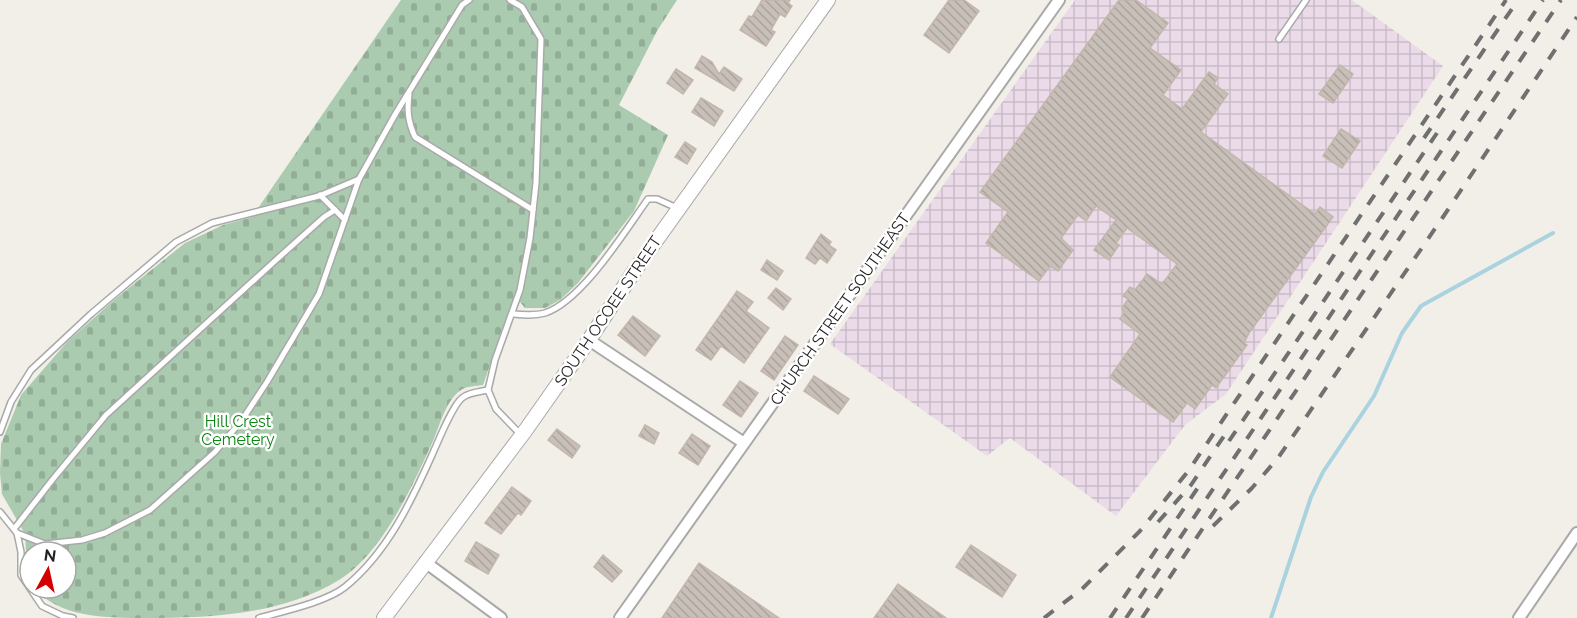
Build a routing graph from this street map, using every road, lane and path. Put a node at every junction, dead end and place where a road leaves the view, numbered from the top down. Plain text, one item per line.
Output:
1 (469, 0) edge
2 (510, 0) edge
3 (828, 0) edge
4 (1059, 0) edge
5 (1306, 0) edge
6 (463, 3) edge
7 (1279, 39) dead end
8 (409, 92) junction
9 (359, 179) junction
10 (320, 195) junction
11 (678, 209) junction
12 (335, 210) junction
13 (533, 210) junction
14 (345, 220) junction
15 (513, 314) junction
16 (589, 340) junction
17 (488, 390) junction
18 (0, 432) edge
19 (522, 435) junction
20 (744, 443) junction
21 (0, 512) edge
22 (16, 531) junction
23 (1577, 533) edge
24 (425, 562) junction
25 (73, 618) edge
26 (259, 618) edge
27 (384, 618) edge
28 (501, 618) edge
29 (620, 618) edge
30 (1519, 618) edge

1 - 6 lane
2 - 13 lane
3 - 11 street, SOUTH OCOEE STREET
4 - 20 street, CHURCH STREET SOUTHEAST
5 - 7 lane
6 - 8 lane
8 - 9 lane
8 - 13 lane
9 - 10 lane
9 - 14 lane
10 - 12 lane
10 - 18 lane
11 - 15 lane
11 - 16 street, SOUTH OCOEE STREET
12 - 14 lane
12 - 22 lane
13 - 15 lane
14 - 22 lane
15 - 17 lane
16 - 19 street, SOUTH OCOEE STREET
16 - 20 street
17 - 19 lane
17 - 26 lane
19 - 24 street, SOUTH OCOEE STREET
20 - 29 street, CHURCH STREET SOUTHEAST
21 - 22 lane
22 - 25 lane
23 - 30 street
24 - 27 street, SOUTH OCOEE STREET
24 - 28 street

